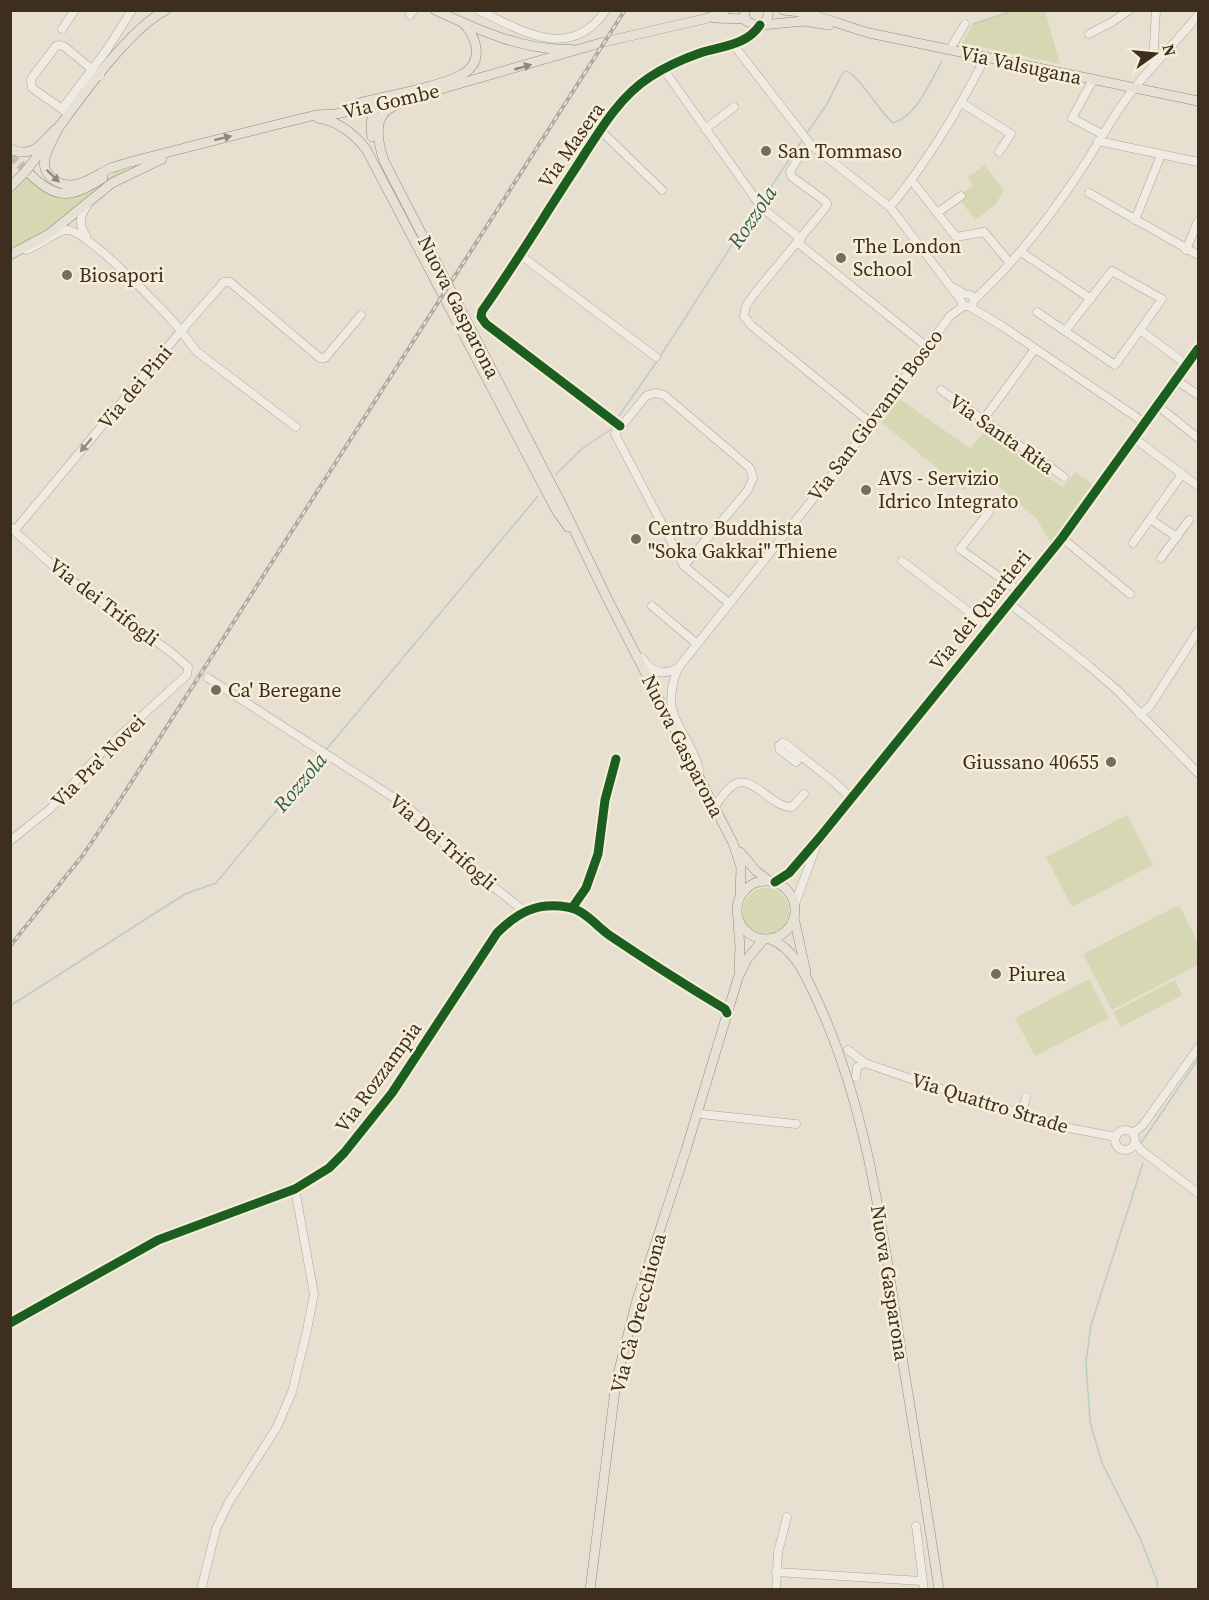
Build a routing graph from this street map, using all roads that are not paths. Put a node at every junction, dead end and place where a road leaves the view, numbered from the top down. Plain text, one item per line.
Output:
1 (75, 10) edge
2 (132, 10) edge
3 (166, 10) edge
4 (435, 10) edge
5 (478, 10) edge
6 (606, 10) edge
7 (726, 10) edge
8 (769, 10) edge
9 (783, 10) edge
10 (1129, 10) edge
11 (1156, 10) edge
12 (789, 11) edge
13 (795, 11) edge
14 (819, 13) edge
15 (1198, 15) edge
16 (708, 18) junction
17 (752, 21) edge
18 (802, 21) junction
19 (462, 22) junction
20 (965, 24) dead end
21 (843, 26) junction
22 (62, 29) dead end
23 (119, 31) junction
24 (1089, 34) dead end
25 (127, 42) junction
26 (475, 42) junction
27 (734, 44) junction
28 (586, 47) junction
29 (950, 49) junction
30 (985, 58) junction
31 (1153, 63) junction
32 (664, 70) junction
33 (96, 72) junction
34 (1093, 80) junction
35 (467, 82) junction
36 (1134, 88) junction
37 (439, 90) junction
38 (400, 93) junction
39 (1198, 101) edge
40 (962, 103) junction
41 (377, 105) junction
42 (734, 107) dead end
43 (65, 113) junction
44 (312, 116) junction
45 (60, 125) junction
46 (705, 129) junction
47 (600, 130) junction
48 (1100, 138) junction
49 (806, 140) junction
50 (10, 149) edge
51 (180, 150) junction
52 (999, 152) dead end
53 (1161, 154) junction
54 (384, 161) junction
55 (1198, 162) edge
56 (127, 163) junction
57 (27, 171) junction
58 (912, 181) junction
59 (10, 187) edge
60 (662, 190) dead end
61 (100, 191) junction
62 (1089, 193) dead end
63 (961, 196) dead end
64 (890, 207) junction
65 (938, 213) junction
66 (1135, 220) junction
67 (1198, 221) edge
68 (88, 240) junction
69 (799, 241) junction
70 (1186, 250) junction
71 (1021, 252) junction
72 (13, 254) edge
73 (519, 254) junction
74 (1198, 255) edge
75 (1010, 263) junction
76 (1091, 298) junction
77 (967, 300) junction
78 (1037, 312) dead end
79 (361, 315) dead end
80 (1140, 330) junction
81 (181, 332) junction
82 (1065, 332) junction
83 (926, 346) junction
84 (1035, 349) junction
85 (1198, 349) edge
86 (656, 357) dead end
87 (1187, 365) junction
88 (1176, 380) junction
89 (941, 390) dead end
90 (1198, 396) edge
91 (1158, 406) junction
92 (983, 420) junction
93 (616, 423) junction
94 (871, 423) junction
95 (1145, 423) junction
96 (296, 427) dead end
97 (1134, 438) junction
98 (1198, 438) edge
99 (1182, 474) junction
100 (1064, 477) dead end
101 (1198, 486) edge
102 (989, 512) dead end
103 (1150, 519) junction
104 (1189, 520) dead end
105 (13, 529) edge
106 (1177, 537) junction
107 (1062, 538) junction
108 (1133, 543) dead end
109 (584, 552) junction
110 (1161, 558) dead end
111 (902, 561) dead end
112 (684, 566) junction
113 (1019, 591) junction
114 (1130, 594) dead end
115 (609, 602) junction
116 (729, 603) junction
117 (1009, 603) junction
118 (652, 606) dead end
119 (989, 627) junction
120 (1198, 631) edge
121 (697, 644) junction
122 (678, 668) junction
123 (208, 678) dead end
124 (183, 679) joint
125 (1140, 715) junction
126 (801, 756) dead end
127 (616, 759) dead end
128 (1198, 773) edge
129 (703, 785) junction
130 (804, 794) dead end
131 (851, 798) junction
132 (714, 807) junction
133 (820, 837) junction
134 (10, 841) edge
135 (733, 843) junction
136 (772, 881) junction
137 (740, 895) junction
138 (795, 904) junction
139 (572, 908) junction
140 (524, 911) junction
141 (794, 917) junction
142 (738, 918) junction
143 (767, 939) junction
144 (738, 978) junction
145 (810, 986) junction
146 (727, 1013) junction
147 (1198, 1048) edge
148 (848, 1050) dead end
149 (865, 1063) junction
150 (856, 1077) dead end
151 (1026, 1097) dead end
152 (698, 1112) junction
153 (1022, 1113) junction
154 (796, 1124) dead end
155 (1133, 1133) junction
156 (1116, 1137) junction
157 (1135, 1143) junction
158 (295, 1189) junction
159 (1198, 1192) edge
160 (10, 1323) edge
161 (787, 1517) dead end
162 (916, 1526) dead end
163 (776, 1572) junction
164 (923, 1585) edge
165 (201, 1590) edge
166 (590, 1590) edge
167 (776, 1590) edge
168 (939, 1590) edge

1 - 22 street
2 - 23 street
3 - 25 main road
4 - 19 main road
5 - 6 street
7 - 16 main road
8 - 17 main road
9 - 12 main road, Via Valsugana
10 - 24 street
11 - 31 street
12 - 13 main road, Via Valsugana
12 - 18 street
13 - 14 main road, Via Valsugana
14 - 18 street, Via Valsugana
14 - 21 main road, Via Valsugana
15 - 31 street
16 - 17 main road, Via Valsugana
16 - 28 main road, Via Gombe
17 - 18 main road, Via Valsugana
17 - 27 street, Via Masera
18 - 21 main road, Via Valsugana
19 - 26 main road
19 - 28 main road
20 - 29 street, Via Valsugana
21 - 29 main road, Via Valsugana
23 - 25 street
23 - 33 street
25 - 33 main road
26 - 35 main road
26 - 38 main road
27 - 32 street, Via Masera
27 - 49 street
35 -> 28 main road, Via Gombe
29 - 30 main road, Via Valsugana
30 - 34 main road, Via Valsugana
30 - 40 street
31 - 36 street
32 - 46 street
32 - 47 street, Via Masera
33 - 43 main road
33 - 43 street
34 - 36 main road, Via Valsugana
34 - 48 street, Via Valsugana
35 - 37 main road, Via Gombe
36 - 39 main road, Via Valsugana
36 - 48 street
37 - 41 main road, Via Gombe
37 - 54 main road, Nuova Gasparona
38 - 41 main road
38 - 44 main road
40 - 52 street
40 - 58 street
41 - 44 main road, Via Gombe
41 - 54 main road
42 - 46 street
43 - 45 main road
51 -> 44 main road, Via Gombe
44 - 109 main road, Nuova Gasparona
45 - 50 main road
45 -> 56 main road
45 - 57 main road
46 - 69 street
47 - 60 street
47 - 73 street, Via Masera
48 - 53 street
48 - 71 street
49 - 64 street
49 - 69 street
51 - 56 main road, Via Gombe
51 - 61 main road, Via Gombe
53 - 55 street
53 - 66 street
54 - 109 main road, Nuova Gasparona
56 - 57 main road
57 - 59 main road
58 - 64 street
58 - 65 street
61 - 68 street
61 - 72 main road, Via Gombe
62 - 66 street
63 - 65 street
64 - 77 street
65 - 75 street
66 - 70 street
67 - 70 street
68 - 72 street
68 - 81 street
69 - 83 street
69 - 94 street
70 - 74 street
71 - 75 street
71 - 76 street
73 - 86 street
73 - 93 street, Via Masera
75 - 77 street
76 - 80 street
76 - 82 street
77 - 83 street, Via San Giovanni Bosco
77 - 84 street
78 - 82 street
79 - 81 street
80 - 82 street
80 - 87 street
81 - 96 street, Via dei Pini
81 -> 105 street, Via dei Pini
83 - 94 street, Via San Giovanni Bosco
84 - 92 street
84 - 95 street
85 - 87 street, Via dei Quartieri
87 - 88 street, Via dei Quartieri
88 - 90 street
88 - 91 street, Via dei Quartieri
89 - 92 street, Via Santa Rita
91 - 95 street, Via dei Quartieri
91 - 98 street
92 - 100 street, Via Santa Rita
93 - 112 street
93 - 112 street
94 - 116 street, Via San Giovanni Bosco
95 - 97 street, Via dei Quartieri
97 - 99 street
97 - 107 street, Via dei Quartieri
99 - 101 street
99 - 103 street
102 - 113 street
103 - 106 street
103 - 108 street
104 - 106 street
105 - 124 street, Via dei Trifogli
106 - 110 street
107 - 113 street, Via dei Quartieri
107 - 114 street
109 - 115 main road, Nuova Gasparona
111 - 119 street
112 - 116 street
113 - 117 street, Via dei Quartieri
115 - 122 street
115 - 129 main road, Nuova Gasparona
116 - 121 street, Via San Giovanni Bosco
117 - 119 street, Via dei Quartieri
117 - 125 street
118 - 121 street
119 - 131 street, Via dei Quartieri
120 - 125 street
121 - 122 street, Via San Giovanni Bosco
122 - 129 street
123 - 140 street, Via Dei Trifogli
124 - 134 street, Via Pra' Novei
125 - 128 street
126 - 131 street
127 - 139 street
129 - 132 main road, Nuova Gasparona
130 - 132 street
131 - 133 street, Via dei Quartieri
132 - 135 main road, Nuova Gasparona
133 - 136 street, Via dei Quartieri
133 - 138 street, Via dei Quartieri
135 - 136 main road, Nuova Gasparona
135 - 137 main road, Nuova Gasparona
136 - 137 main road
136 - 138 main road, Nuova Gasparona
137 - 142 main road, Nuova Gasparona
138 - 141 main road, Nuova Gasparona
139 - 140 street
139 - 146 street
140 - 158 street, Via Rozzampia
141 - 143 main road
141 - 145 main road, Nuova Gasparona
142 - 143 main road, Nuova Gasparona
142 - 144 main road, Via Cà Orecchiona
143 - 144 main road, Via Cà Orecchiona
143 - 145 main road, Nuova Gasparona
144 - 146 main road, Via Cà Orecchiona
145 - 168 main road, Nuova Gasparona
146 - 152 main road, Via Cà Orecchiona
147 - 155 street
148 - 149 street, Via Quattro Strade
149 - 150 street
149 - 153 street, Via Quattro Strade
151 - 153 street
152 - 154 street
152 - 166 main road, Via Cà Orecchiona
153 - 156 street, Via Quattro Strade
155 - 156 street
155 - 157 street
156 - 157 street
157 - 159 street
158 - 160 street, Via Rozzampia
158 - 165 street
161 - 163 street
162 - 164 street
163 - 164 street
163 - 167 street

